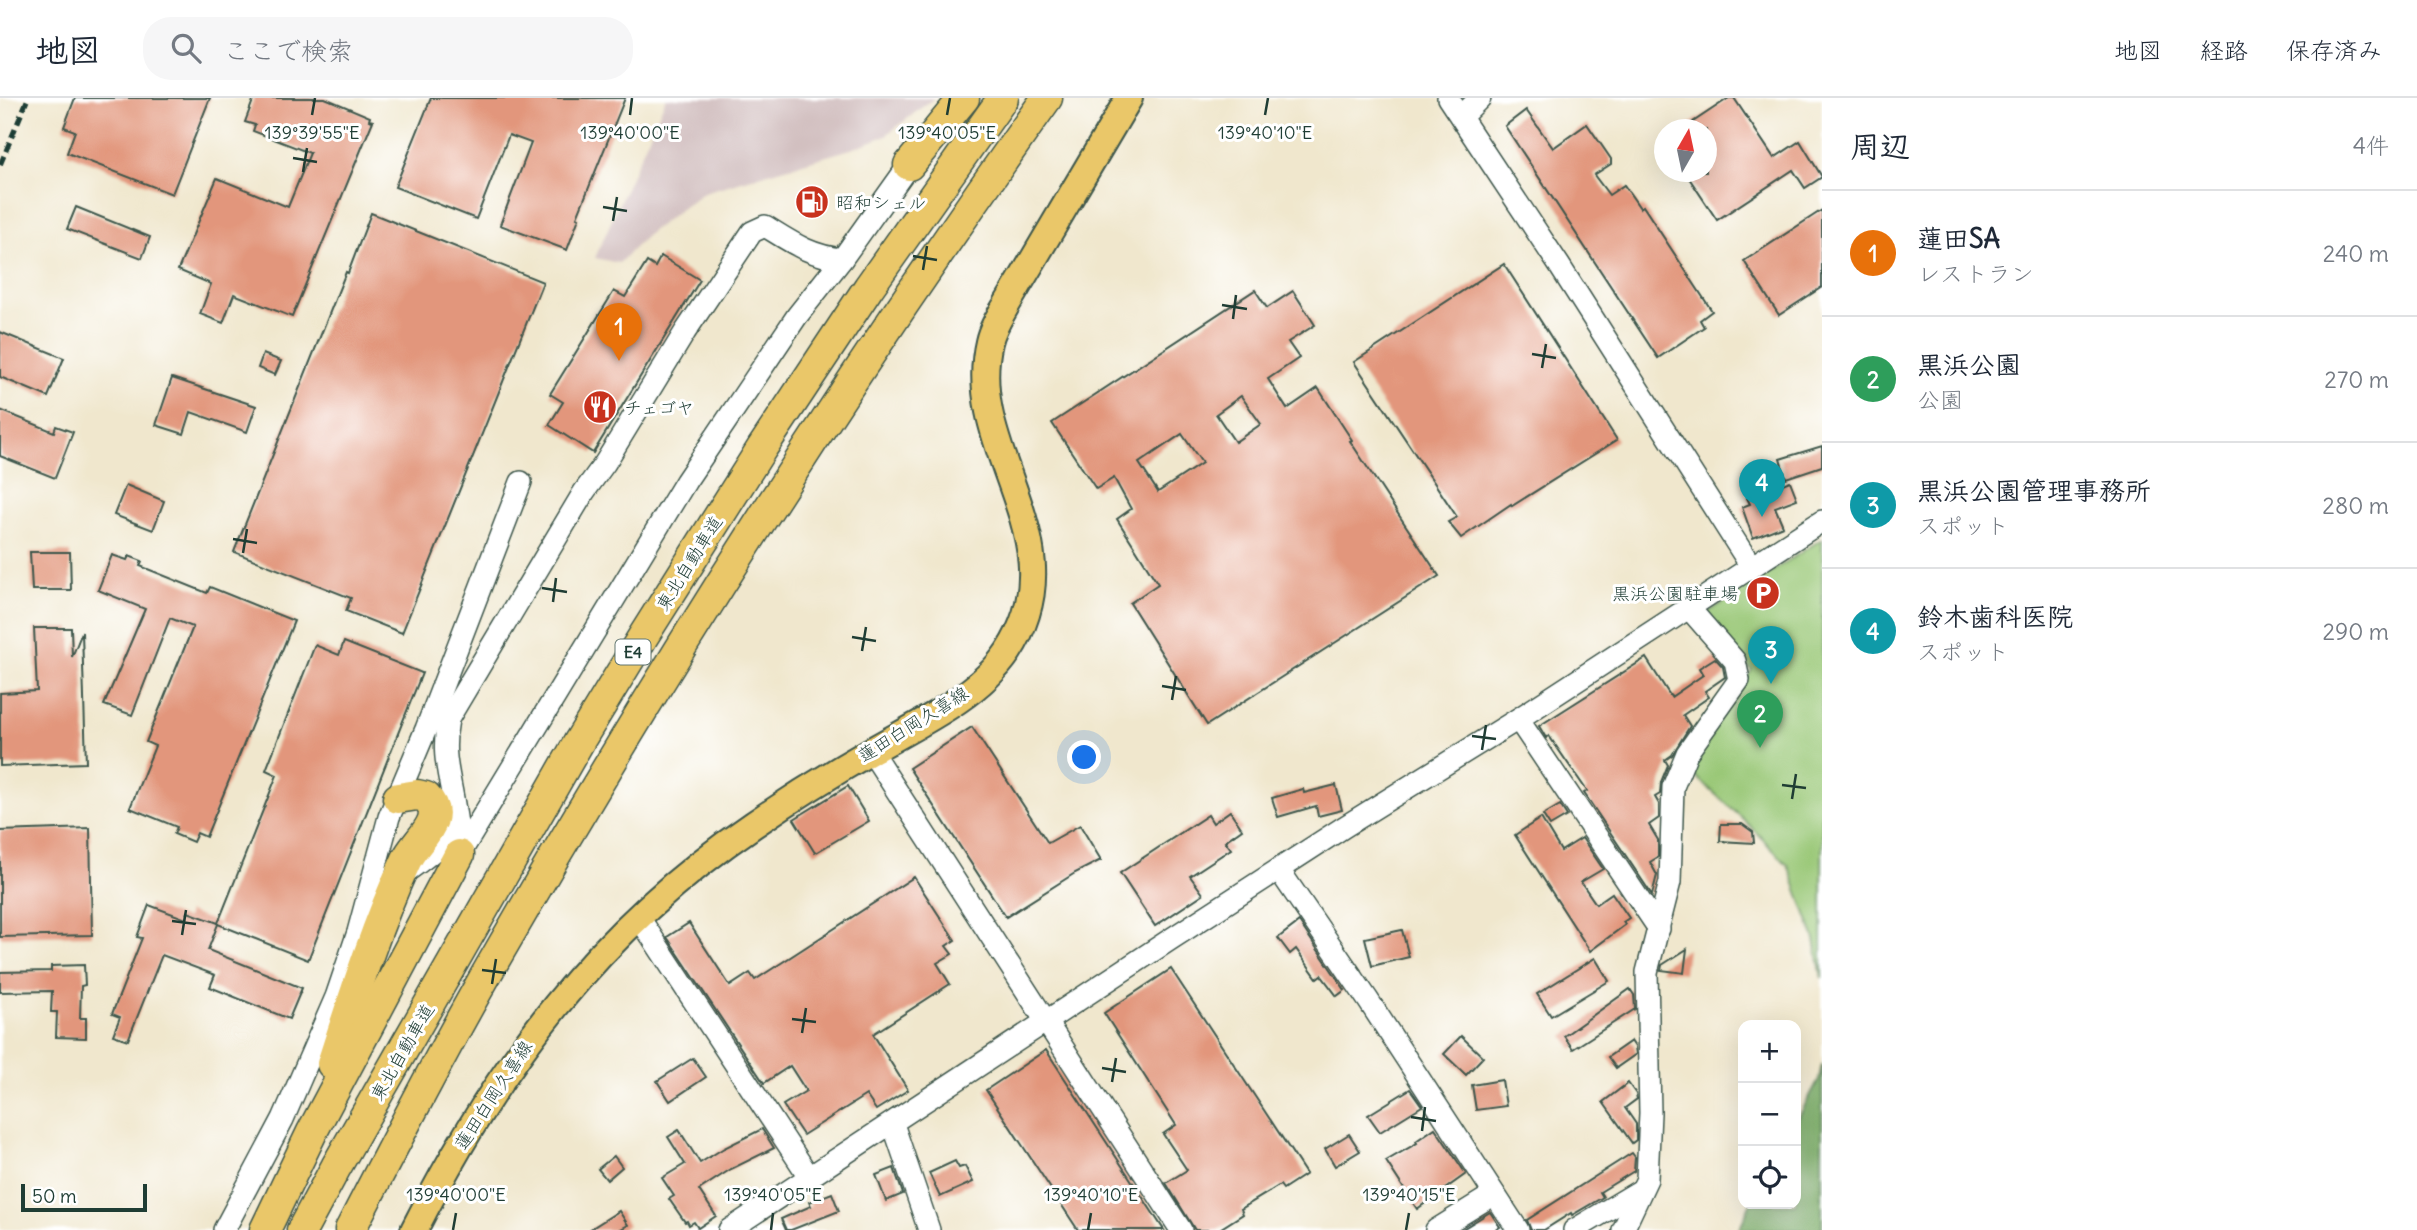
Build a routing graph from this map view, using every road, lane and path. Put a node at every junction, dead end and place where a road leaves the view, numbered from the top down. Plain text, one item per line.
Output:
1 (964, 98) edge
2 (1003, 98) edge
3 (1047, 98) edge
4 (1129, 98) edge
5 (1448, 98) edge
6 (1480, 98) edge
7 (1461, 117) junction
8 (909, 165) joint
9 (842, 259) junction
10 (521, 482) dead end
11 (1822, 521) edge
12 (1751, 566) junction
13 (1688, 607) junction
14 (1518, 719) junction
15 (871, 751) junction
16 (398, 797) junction
17 (456, 812) junction
18 (459, 855) junction
19 (1279, 870) junction
20 (400, 876) junction
21 (638, 916) junction
22 (1659, 929) junction
23 (1046, 1020) junction
24 (893, 1124) junction
25 (312, 1132) junction
26 (810, 1178) junction
27 (1641, 1190) junction
28 (1494, 1194) junction
29 (224, 1230) edge
30 (265, 1230) edge
31 (302, 1230) edge
32 (349, 1230) edge
33 (414, 1230) edge
34 (729, 1230) edge
35 (929, 1230) edge
36 (1181, 1230) edge
37 (1436, 1230) edge
38 (1518, 1230) edge
39 (1574, 1230) edge
40 (1623, 1230) edge

1 - 8 highway
2 - 31 highway, 東北自動車道 / E4
3 - 32 highway, 東北自動車道 / E4
4 - 15 main road, 蓮田白岡久喜線
5 - 7 street
6 - 7 street
7 - 12 street
8 - 9 street
9 - 17 street
9 - 18 street
10 - 16 street
11 - 12 street
12 - 13 street
13 - 14 street
13 - 22 street
14 - 19 street
14 - 22 street
15 - 21 main road, 蓮田白岡久喜線
15 - 23 street
16 - 20 highway
16 - 29 street
17 - 18 street
17 - 20 street
18 - 25 highway
19 - 23 street
19 - 28 street
20 - 25 highway
21 - 26 street
21 - 33 main road, 蓮田白岡久喜線
22 - 27 street
23 - 24 street
23 - 36 street
24 - 26 street
24 - 35 street
25 - 30 highway
26 - 34 street
27 - 39 street
27 - 40 street
28 - 37 street
28 - 38 street

